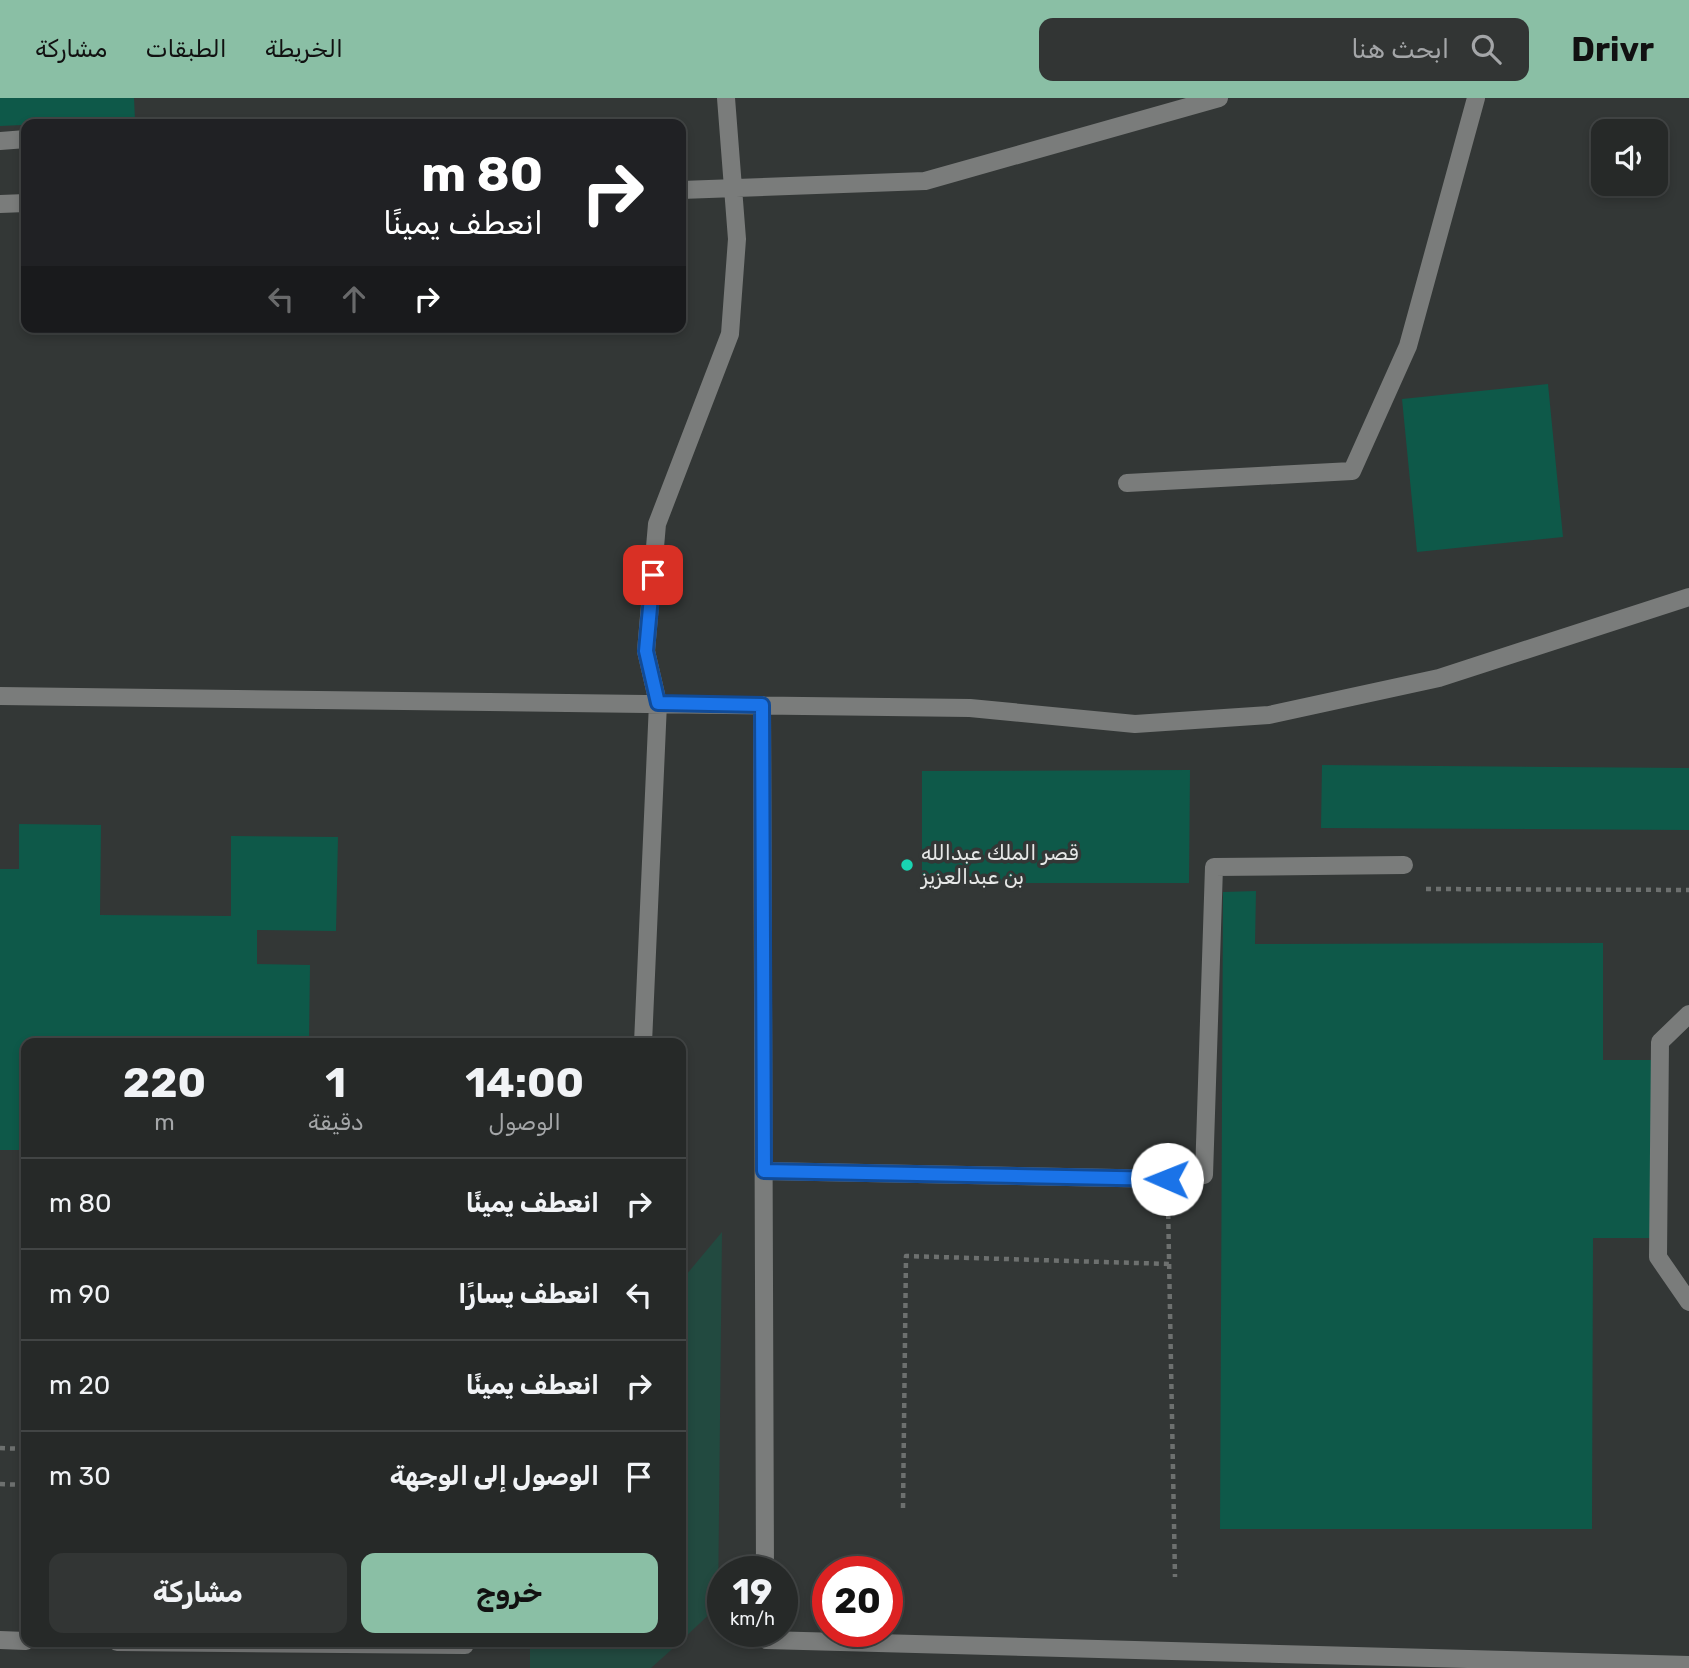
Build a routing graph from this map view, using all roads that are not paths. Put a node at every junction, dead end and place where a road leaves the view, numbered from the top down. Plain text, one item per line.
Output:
1 (726, 98) edge
2 (1219, 98) edge
3 (1476, 98) edge
4 (21, 139) edge
5 (0, 141) edge
6 (733, 189) junction
7 (686, 190) edge
8 (21, 203) edge
9 (0, 204) edge
10 (1127, 483) dead end
11 (1689, 597) edge
12 (0, 696) edge
13 (658, 703) junction
14 (762, 705) junction
15 (1404, 865) dead end
16 (1689, 1014) edge
17 (643, 1038) edge
18 (764, 1171) junction
19 (1689, 1302) edge
20 (765, 1556) edge
21 (0, 1640) edge
22 (21, 1640) edge
23 (798, 1641) edge
24 (1689, 1665) edge

1 - 6 lane
2 - 6 lane
3 - 10 lane
4 - 5 lane
6 - 7 lane
6 - 13 lane
8 - 9 lane
11 - 14 lane
12 - 13 lane
13 - 14 lane
13 - 17 lane
14 - 18 lane
15 - 18 lane
16 - 19 lane
18 - 20 lane
21 - 22 lane
23 - 24 lane

